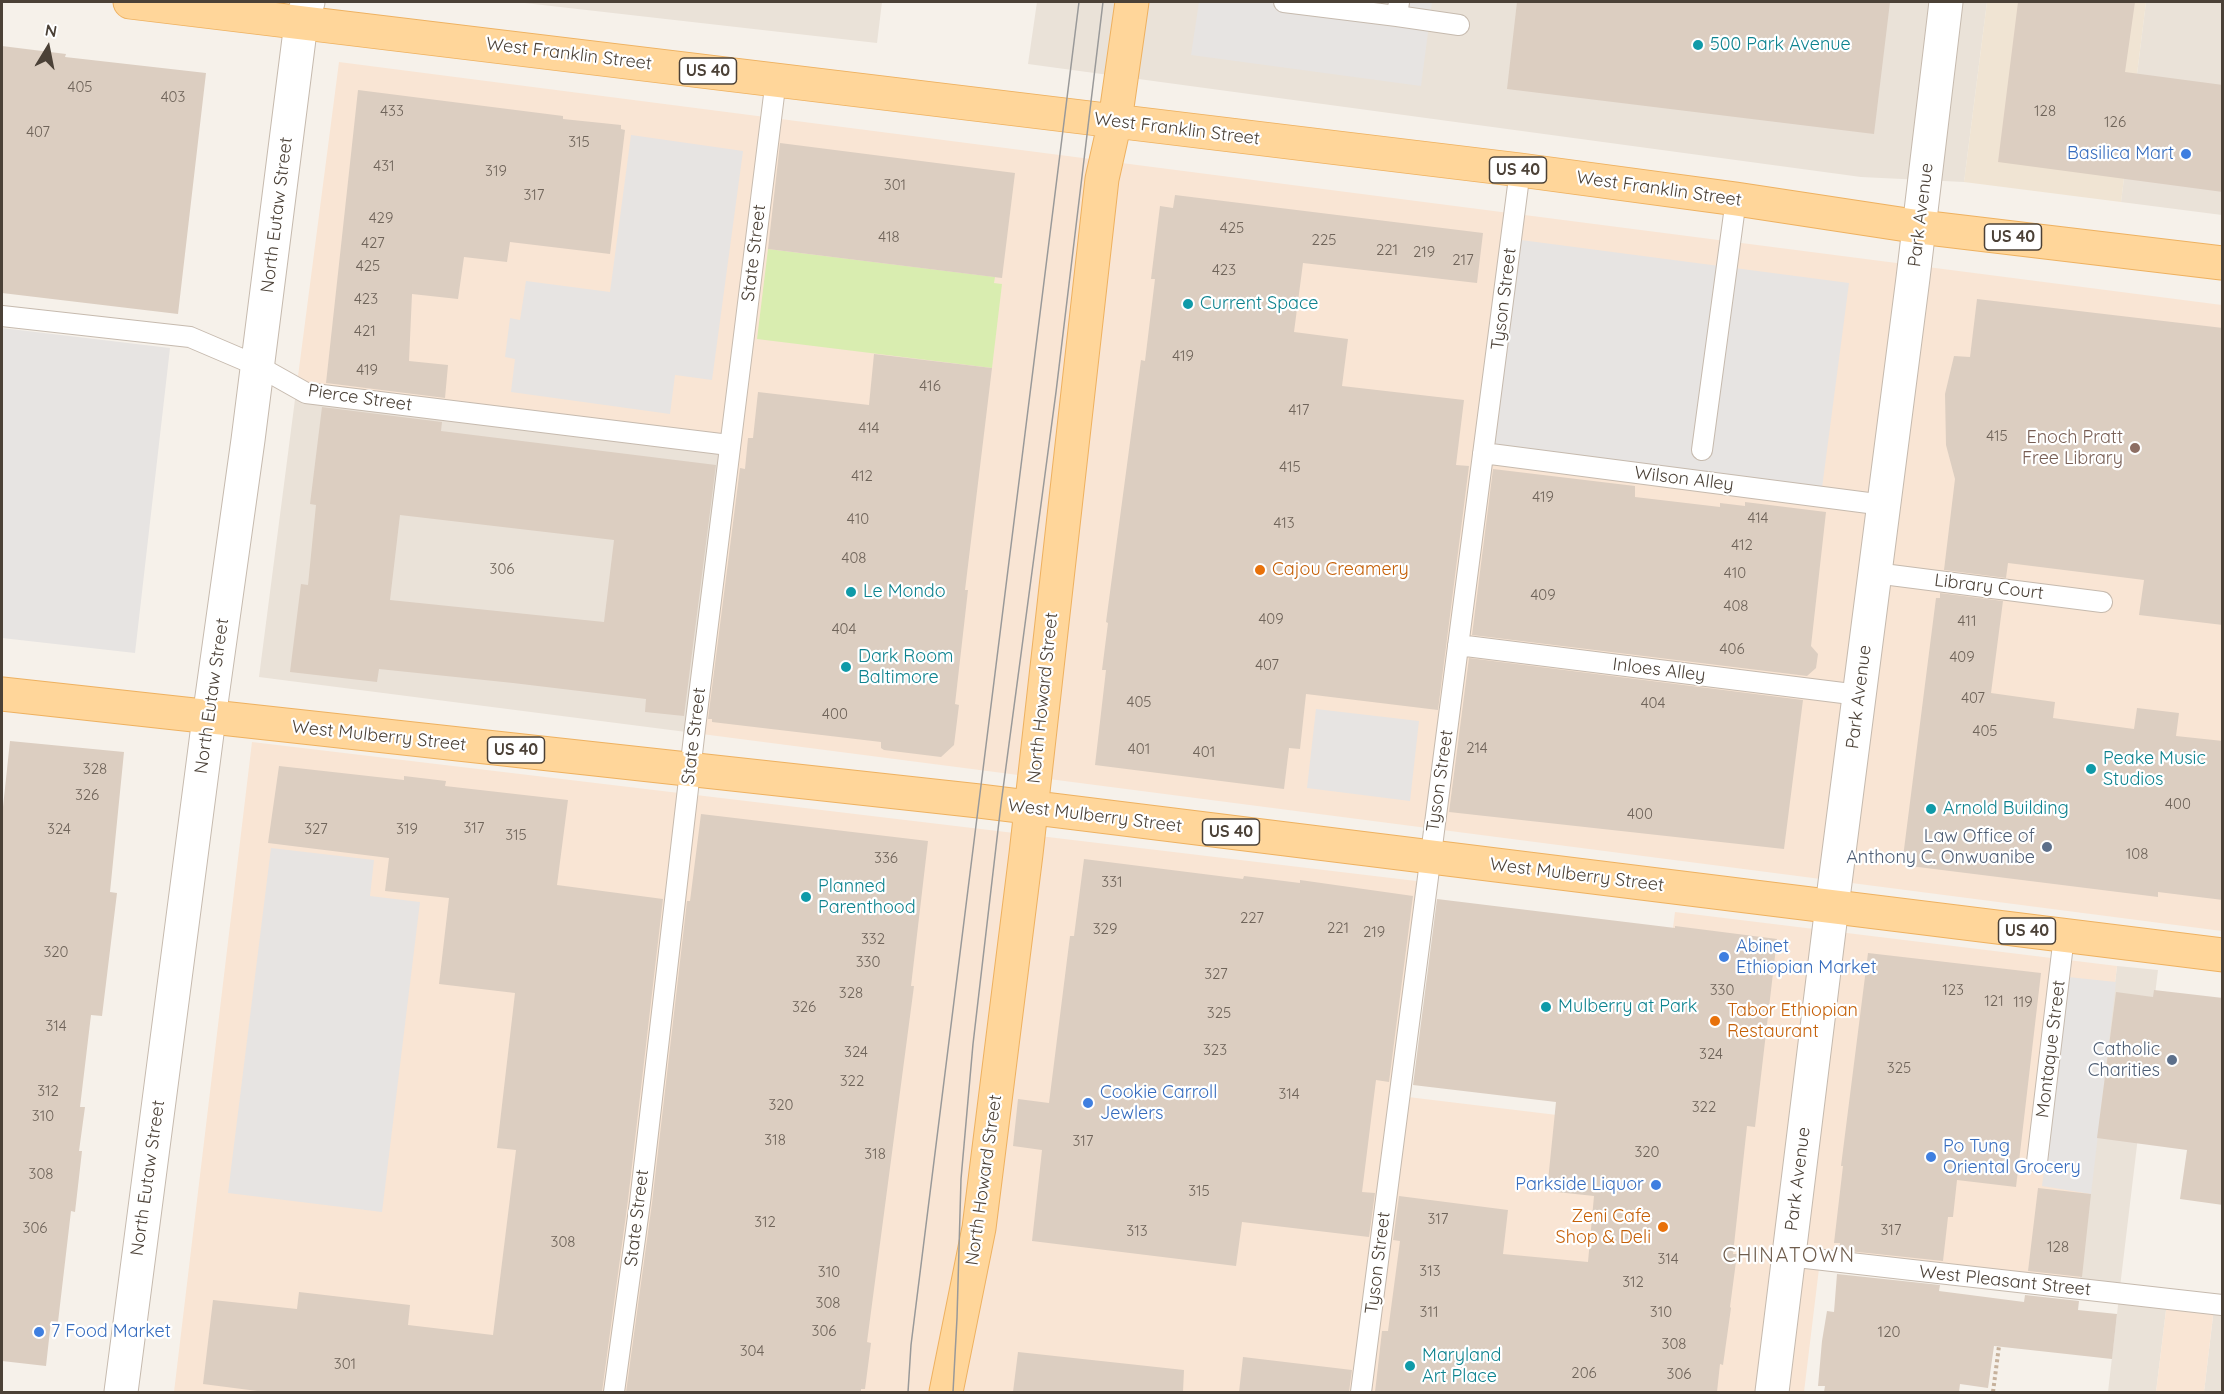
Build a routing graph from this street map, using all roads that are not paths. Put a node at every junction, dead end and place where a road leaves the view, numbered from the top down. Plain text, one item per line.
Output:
1 (130, 2) edge
2 (1132, 2) edge
3 (1284, 2) edge
4 (1946, 2) edge
5 (1398, 9) edge
6 (305, 12) edge
7 (1459, 25) dead end
8 (776, 79) junction
9 (1115, 121) junction
10 (1520, 170) junction
11 (1736, 199) junction
12 (1920, 227) junction
13 (2223, 263) edge
14 (2, 316) edge
15 (258, 366) junction
16 (729, 445) junction
17 (1702, 450) dead end
18 (1484, 453) junction
19 (1884, 505) junction
20 (1875, 573) junction
21 (2102, 602) dead end
22 (1458, 645) junction
23 (2, 694) edge
24 (1859, 695) junction
25 (209, 718) junction
26 (690, 769) junction
27 (1031, 808) junction
28 (1430, 857) junction
29 (1832, 906) junction
30 (2064, 936) junction
31 (2223, 955) edge
32 (2037, 1162) dead end
33 (1788, 1256) junction
34 (2223, 1305) edge
35 (121, 1392) edge
36 (614, 1392) edge
37 (946, 1392) edge
38 (1361, 1392) edge
39 (1772, 1392) edge

1 - 6 main road, West Franklin Street / US 40
2 - 9 main road, North Howard Street
3 - 5 lane
4 - 12 street, Park Avenue
5 - 7 lane
6 - 8 main road, West Franklin Street / US 40
6 - 15 street, North Eutaw Street
8 - 9 main road, West Franklin Street / US 40
8 - 16 lane, State Street
9 - 10 main road, West Franklin Street / US 40
9 - 27 main road, North Howard Street
10 - 11 main road, West Franklin Street / US 40
10 - 18 lane, Tyson Street
11 - 12 main road, West Franklin Street / US 40
11 - 17 lane
12 - 13 main road, West Franklin Street / US 40
12 - 19 street, Park Avenue
14 - 15 lane, Pierce Street
15 - 16 lane, Pierce Street
15 - 25 street, North Eutaw Street
16 - 26 lane, State Street
18 - 19 lane, Wilson Alley
18 - 22 lane, Tyson Street
19 - 20 street, Park Avenue
20 - 21 lane, Library Court
20 - 24 street, Park Avenue
22 - 24 lane, Inloes Alley
22 - 28 lane, Tyson Street
23 - 25 main road, West Mulberry Street / US 40
24 - 29 street, Park Avenue
25 - 26 main road, West Mulberry Street / US 40
25 - 35 street, North Eutaw Street
26 - 27 main road, West Mulberry Street / US 40
26 - 36 lane, State Street
27 - 28 main road, West Mulberry Street / US 40
27 - 37 main road, North Howard Street
28 - 29 main road, West Mulberry Street / US 40
28 - 38 lane, Tyson Street
29 - 30 main road, West Mulberry Street / US 40
29 - 33 street, Park Avenue
30 - 31 main road, West Mulberry Street / US 40
30 - 32 lane, Montaque Street
33 - 34 lane, West Pleasant Street
33 - 39 street, Park Avenue

